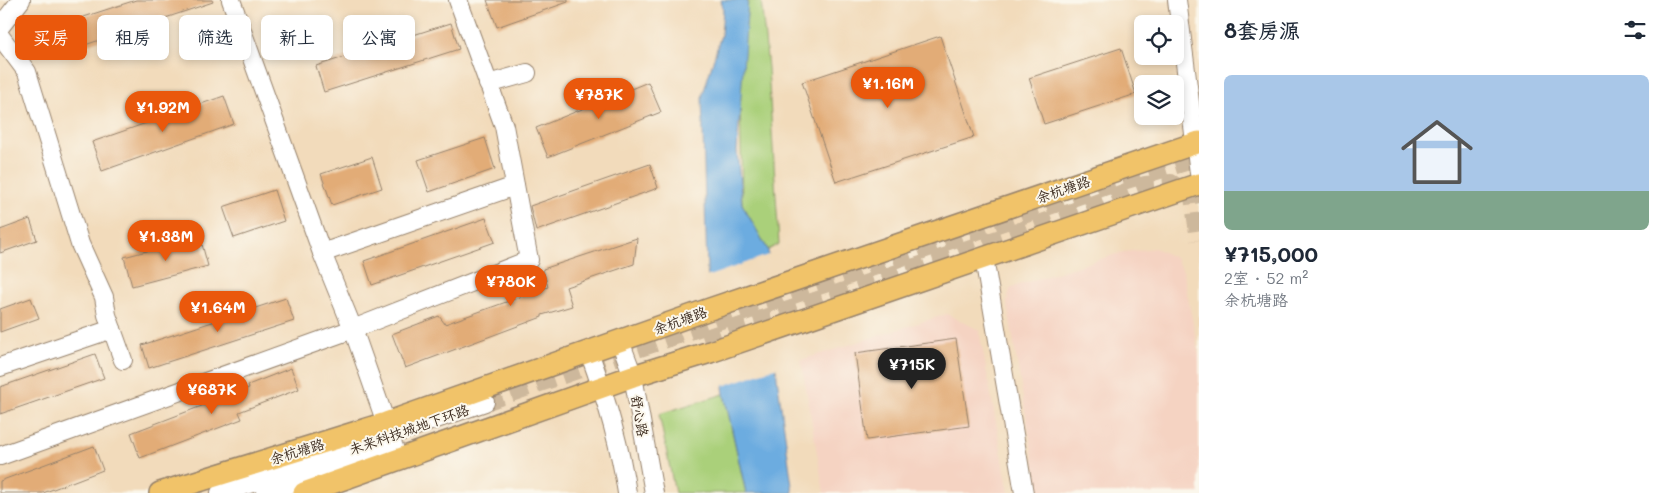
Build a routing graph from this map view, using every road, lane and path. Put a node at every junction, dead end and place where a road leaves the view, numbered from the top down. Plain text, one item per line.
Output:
1 (21, 0) edge
2 (231, 0) edge
3 (458, 0) edge
4 (1178, 0) edge
5 (0, 27) edge
6 (0, 36) edge
7 (527, 73) dead end
8 (488, 84) junction
9 (1197, 143) edge
10 (1199, 173) edge
11 (1199, 184) edge
12 (515, 186) junction
13 (322, 253) junction
14 (984, 258) junction
15 (112, 329) junction
16 (353, 329) junction
17 (620, 341) junction
18 (589, 352) junction
19 (123, 360) dead end
20 (0, 367) edge
21 (633, 376) junction
22 (602, 387) junction
23 (386, 423) junction
24 (0, 456) edge
25 (160, 493) edge
26 (220, 493) edge
27 (265, 493) edge
28 (304, 493) edge
29 (627, 493) edge
30 (654, 493) edge
31 (1024, 493) edge

1 - 5 street
2 - 13 street
3 - 8 street
4 - 9 street
6 - 15 street
7 - 8 street
8 - 12 street
9 - 10 street
9 - 17 main road, 余杭塘路
11 - 14 main road
12 - 13 street
12 - 16 street
13 - 16 street
14 - 21 main road
14 - 31 street
15 - 19 street
15 - 20 street
16 - 23 street
16 - 24 street
17 - 18 main road, 余杭塘路
17 - 21 street, 舒心路
18 - 22 street, 舒心路
18 - 23 main road, 余杭塘路
21 - 22 main road
21 - 30 street, 舒心路
22 - 28 main road
22 - 29 street, 舒心路
23 - 25 main road, 余杭塘路
26 - 27 street, 未来科技城地下环路

